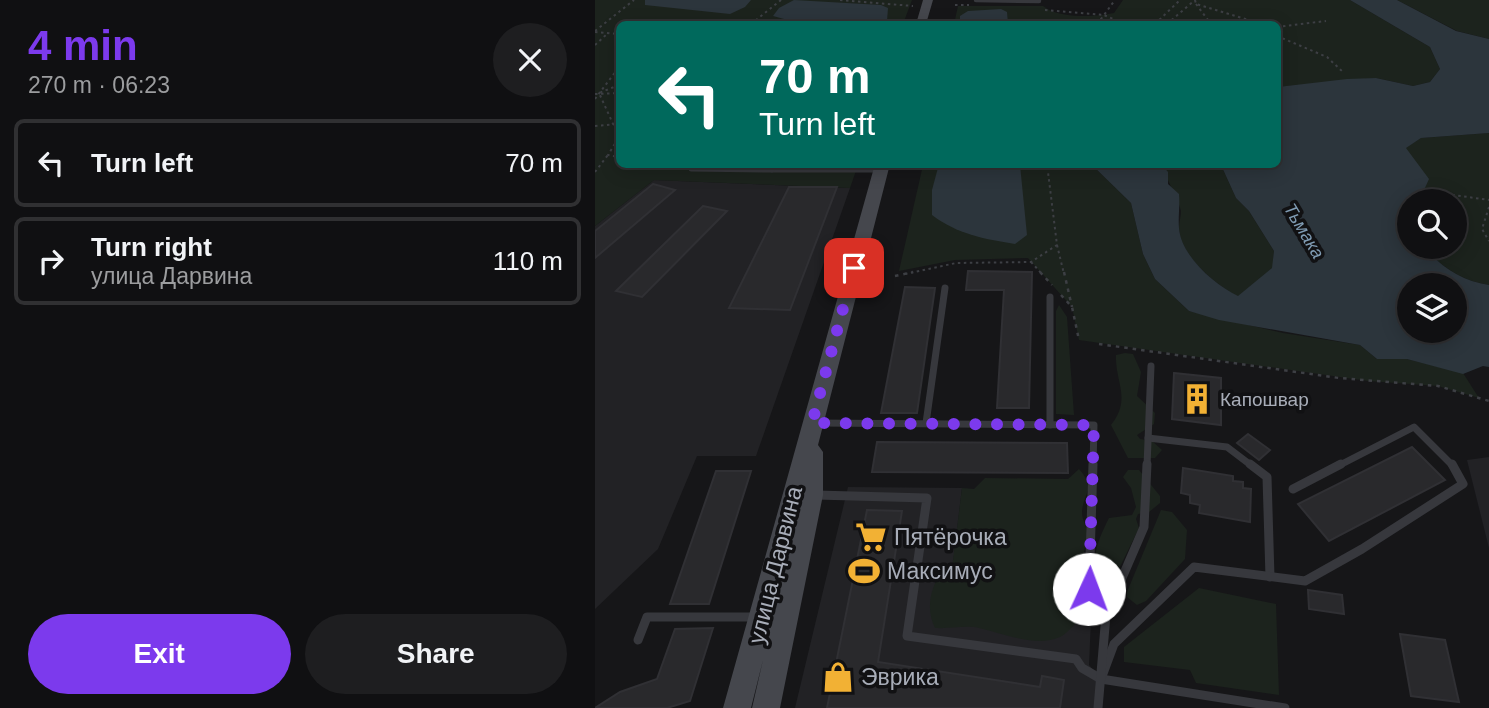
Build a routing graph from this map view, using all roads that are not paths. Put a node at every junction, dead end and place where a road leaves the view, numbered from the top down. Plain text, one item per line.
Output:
1 (928, 0) edge
2 (976, 0) edge
3 (1039, 1) edge
4 (922, 21) edge
5 (732, 168) edge
6 (882, 168) edge
7 (691, 169) road end
8 (945, 288) dead end
9 (1050, 297) dead end
10 (1151, 366) dead end
11 (812, 423) junction
12 (926, 423) junction
13 (1050, 425) junction
14 (1148, 438) junction
15 (1293, 489) dead end
16 (812, 495) junction
17 (1269, 577) junction
18 (1106, 615) junction
19 (763, 617) junction
20 (638, 640) dead end
21 (1101, 679) junction
22 (737, 708) edge
23 (766, 708) edge
24 (1098, 708) edge
25 (1285, 708) edge

1 - 4 main road
2 - 3 lane
5 - 7 lane
6 - 11 main road, улица Дарвина
8 - 12 lane
9 - 13 lane
10 - 14 lane
11 - 12 lane
11 - 16 main road, улица Дарвина
11 - 19 main road, улица Дарвина
12 - 13 lane
13 - 18 lane
14 - 17 lane
14 - 18 lane
15 - 17 lane
16 - 21 lane
16 - 23 main road, улица Дарвина
17 - 21 lane
18 - 21 lane
19 - 20 lane
19 - 22 main road, улица Дарвина
21 - 24 lane
21 - 25 lane

